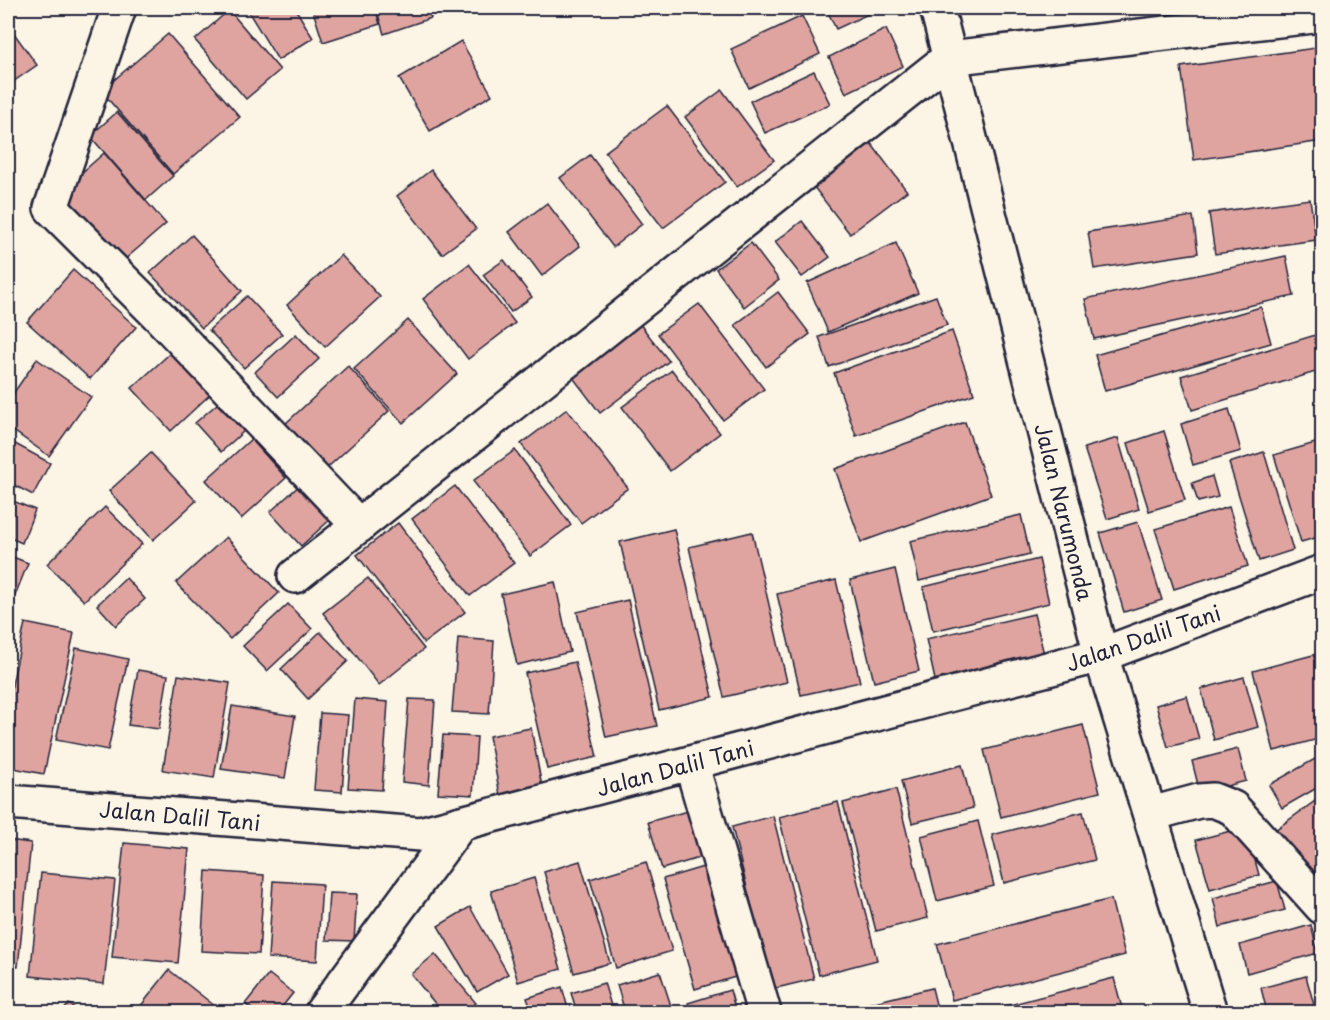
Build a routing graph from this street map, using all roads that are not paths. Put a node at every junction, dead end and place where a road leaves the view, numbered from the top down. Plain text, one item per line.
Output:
1 (119, 8) edge
2 (937, 8) edge
3 (1323, 15) edge
4 (949, 58) junction
5 (358, 526) junction
6 (1323, 572) edge
7 (295, 576) dead end
8 (1101, 655) junction
9 (691, 763) junction
10 (8, 802) edge
11 (1150, 814) junction
12 (461, 823) junction
13 (1323, 907) edge
14 (322, 1012) edge
15 (764, 1012) edge
16 (1210, 1012) edge

1 - 5 street
2 - 4 street, Jalan Narumonda
3 - 4 street
4 - 5 street
4 - 8 street, Jalan Narumonda
5 - 7 street
6 - 8 street, Jalan Dalil Tani
8 - 9 street, Jalan Dalil Tani
8 - 11 street, Jalan Narumonda
9 - 12 street, Jalan Dalil Tani
9 - 15 street
10 - 12 street, Jalan Dalil Tani
11 - 13 street
11 - 16 street, Jalan Narumonda
12 - 14 street

